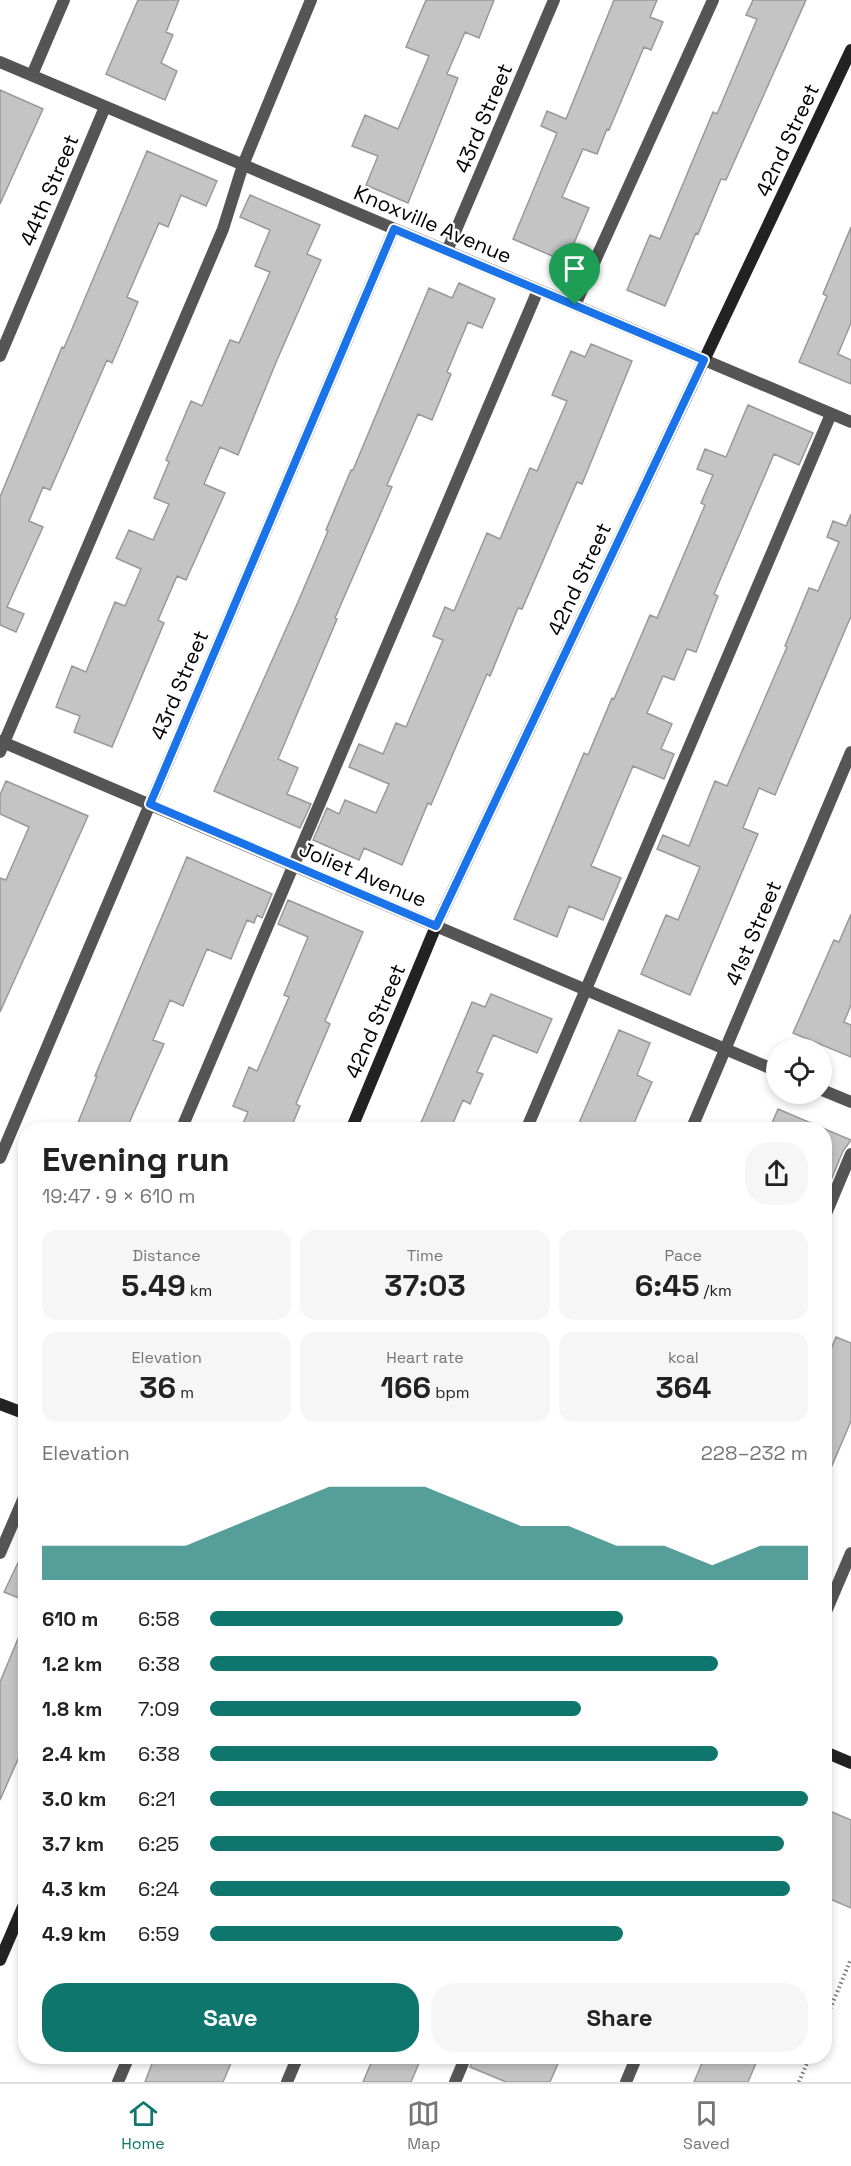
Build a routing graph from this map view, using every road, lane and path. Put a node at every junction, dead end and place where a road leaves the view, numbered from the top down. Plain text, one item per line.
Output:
1 (64, 0) edge
2 (311, 0) edge
3 (554, 0) edge
4 (713, 0) edge
5 (851, 50) edge
6 (0, 62) edge
7 (32, 75) junction
8 (105, 106) junction
9 (243, 165) junction
10 (394, 229) junction
11 (447, 252) junction
12 (538, 290) junction
13 (575, 305) junction
14 (0, 356) edge
15 (704, 360) junction
16 (831, 414) junction
17 (851, 422) edge
18 (1, 745) edge
19 (851, 752) edge
20 (150, 804) junction
21 (294, 866) junction
22 (436, 926) junction
23 (585, 989) junction
24 (725, 1049) junction
25 (766, 1066) edge
26 (832, 1094) edge
27 (851, 1102) edge
28 (184, 1122) edge
29 (354, 1122) edge
30 (529, 1122) edge
31 (694, 1122) edge
32 (851, 1154) edge
33 (0, 1158) edge
34 (832, 1199) edge
35 (0, 1404) edge
36 (18, 1411) edge
37 (18, 1511) edge
38 (0, 1553) edge
39 (851, 1553) edge
40 (832, 1598) edge
41 (832, 1755) edge
42 (851, 1763) edge
43 (18, 1918) edge
44 (851, 1959) edge
45 (0, 1960) edge
46 (832, 2004) edge
47 (126, 2064) edge
48 (295, 2064) edge
49 (463, 2064) edge
50 (634, 2064) edge
51 (807, 2064) edge
52 (118, 2082) edge
53 (287, 2082) edge
54 (455, 2082) edge
55 (626, 2082) edge
56 (799, 2082) edge

1 - 7 street
2 - 9 street
3 - 11 street, 43rd Street
4 - 13 street
5 - 15 street, 42nd Street
6 - 7 street, Knoxville Avenue
7 - 8 street, Knoxville Avenue
8 - 9 street, Knoxville Avenue
8 - 14 street, 44th Street
9 - 10 street, Knoxville Avenue
9 - 18 street
10 - 11 street, Knoxville Avenue
10 - 20 street, 43rd Street
11 - 12 street, Knoxville Avenue
12 - 13 street, Knoxville Avenue
12 - 21 street
13 - 15 street, Knoxville Avenue
15 - 16 street, Knoxville Avenue
15 - 22 street, 42nd Street
16 - 17 street, Knoxville Avenue
16 - 23 street
18 - 20 street, Joliet Avenue
19 - 24 street, 41st Street
20 - 21 street, Joliet Avenue
20 - 33 street, 43rd Street
21 - 22 street, Joliet Avenue
21 - 28 street
22 - 23 street, Joliet Avenue
22 - 29 street, 42nd Street
23 - 24 street, Joliet Avenue
23 - 30 street
24 - 25 street, Joliet Avenue
24 - 31 street, 41st Street
26 - 27 street
32 - 34 street
35 - 36 street
37 - 38 street
39 - 40 street
41 - 42 street
43 - 45 street
44 - 46 path
47 - 52 street
48 - 53 street
49 - 54 street
50 - 55 street
51 - 56 path

